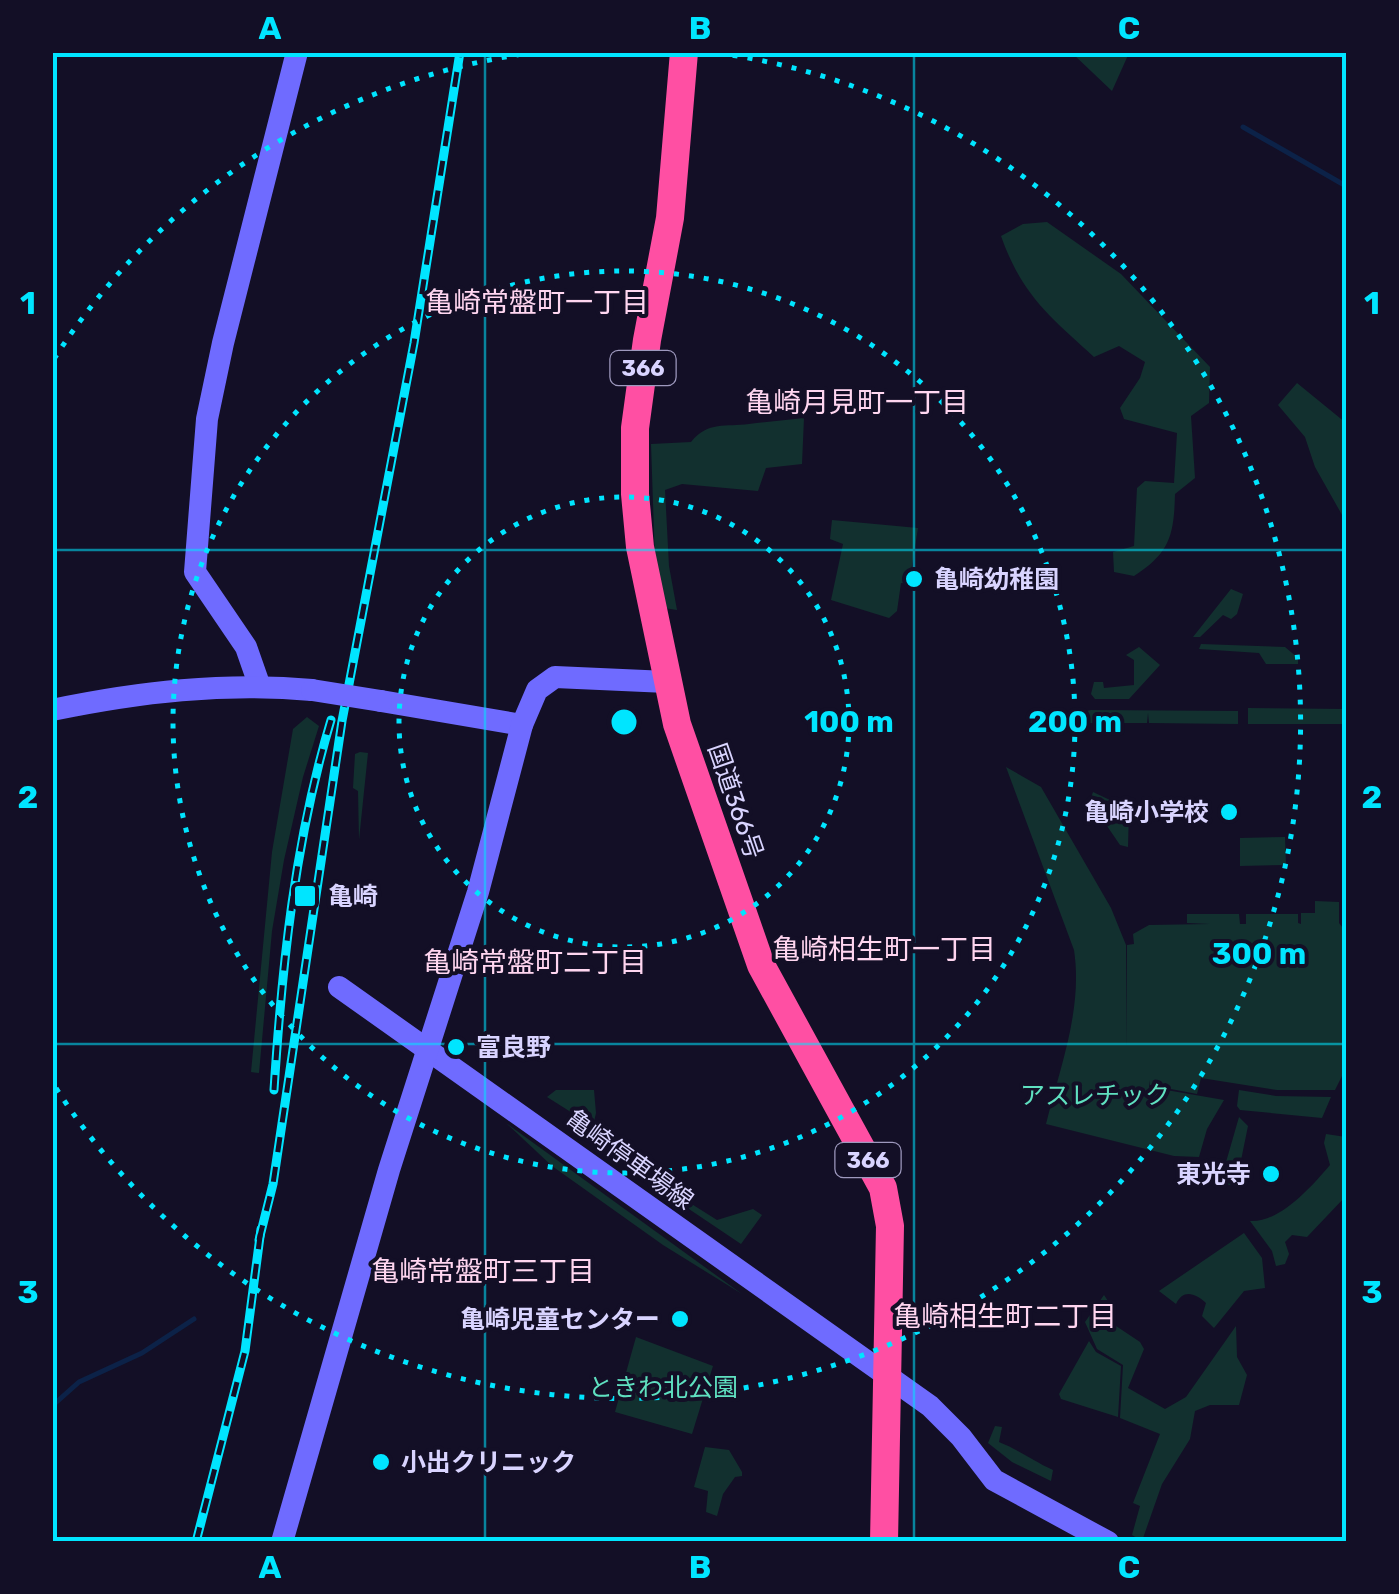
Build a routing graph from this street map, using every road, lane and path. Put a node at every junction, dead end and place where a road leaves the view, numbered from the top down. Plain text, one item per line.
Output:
1 (297, 52) edge
2 (684, 52) edge
3 (667, 682) junction
4 (260, 687) junction
5 (52, 710) edge
6 (522, 725) junction
7 (338, 987) dead end
8 (427, 1050) junction
9 (887, 1377) junction
10 (282, 1542) edge
11 (884, 1542) edge
12 (1108, 1542) edge

1 - 4 street
2 - 3 highway, 国道366号 / 366
3 - 6 street
3 - 9 highway, 国道366号 / 366
4 - 5 street
4 - 6 street, bridge
6 - 8 street
7 - 8 street, 亀崎停車場線
8 - 9 street, 亀崎停車場線
8 - 10 street
9 - 11 highway, 国道366号 / 366
9 - 12 street, 亀崎停車場線

